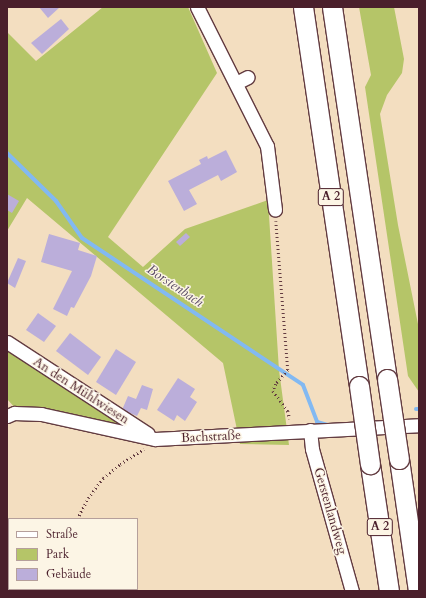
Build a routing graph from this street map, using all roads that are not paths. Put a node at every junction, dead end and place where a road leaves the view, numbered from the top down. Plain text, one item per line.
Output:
1 (197, 7) edge
2 (303, 7) edge
3 (332, 7) edge
4 (248, 77) dead end
5 (236, 83) junction
6 (275, 209) road end
7 (7, 342) edge
8 (9, 412) edge
9 (419, 425) edge
10 (310, 430) junction
11 (152, 443) junction
12 (352, 591) edge
13 (389, 591) edge
14 (418, 591) edge

1 - 5 street
2 - 13 highway, A 2, bridge
3 - 14 highway, A 2, bridge
4 - 5 street
5 - 6 street
7 - 11 street, An den Mühlwiesen
8 - 11 street, Bachstraße
9 - 10 street, Bachstraße
10 - 11 street, Bachstraße
10 - 12 street, Gerstenlandweg

